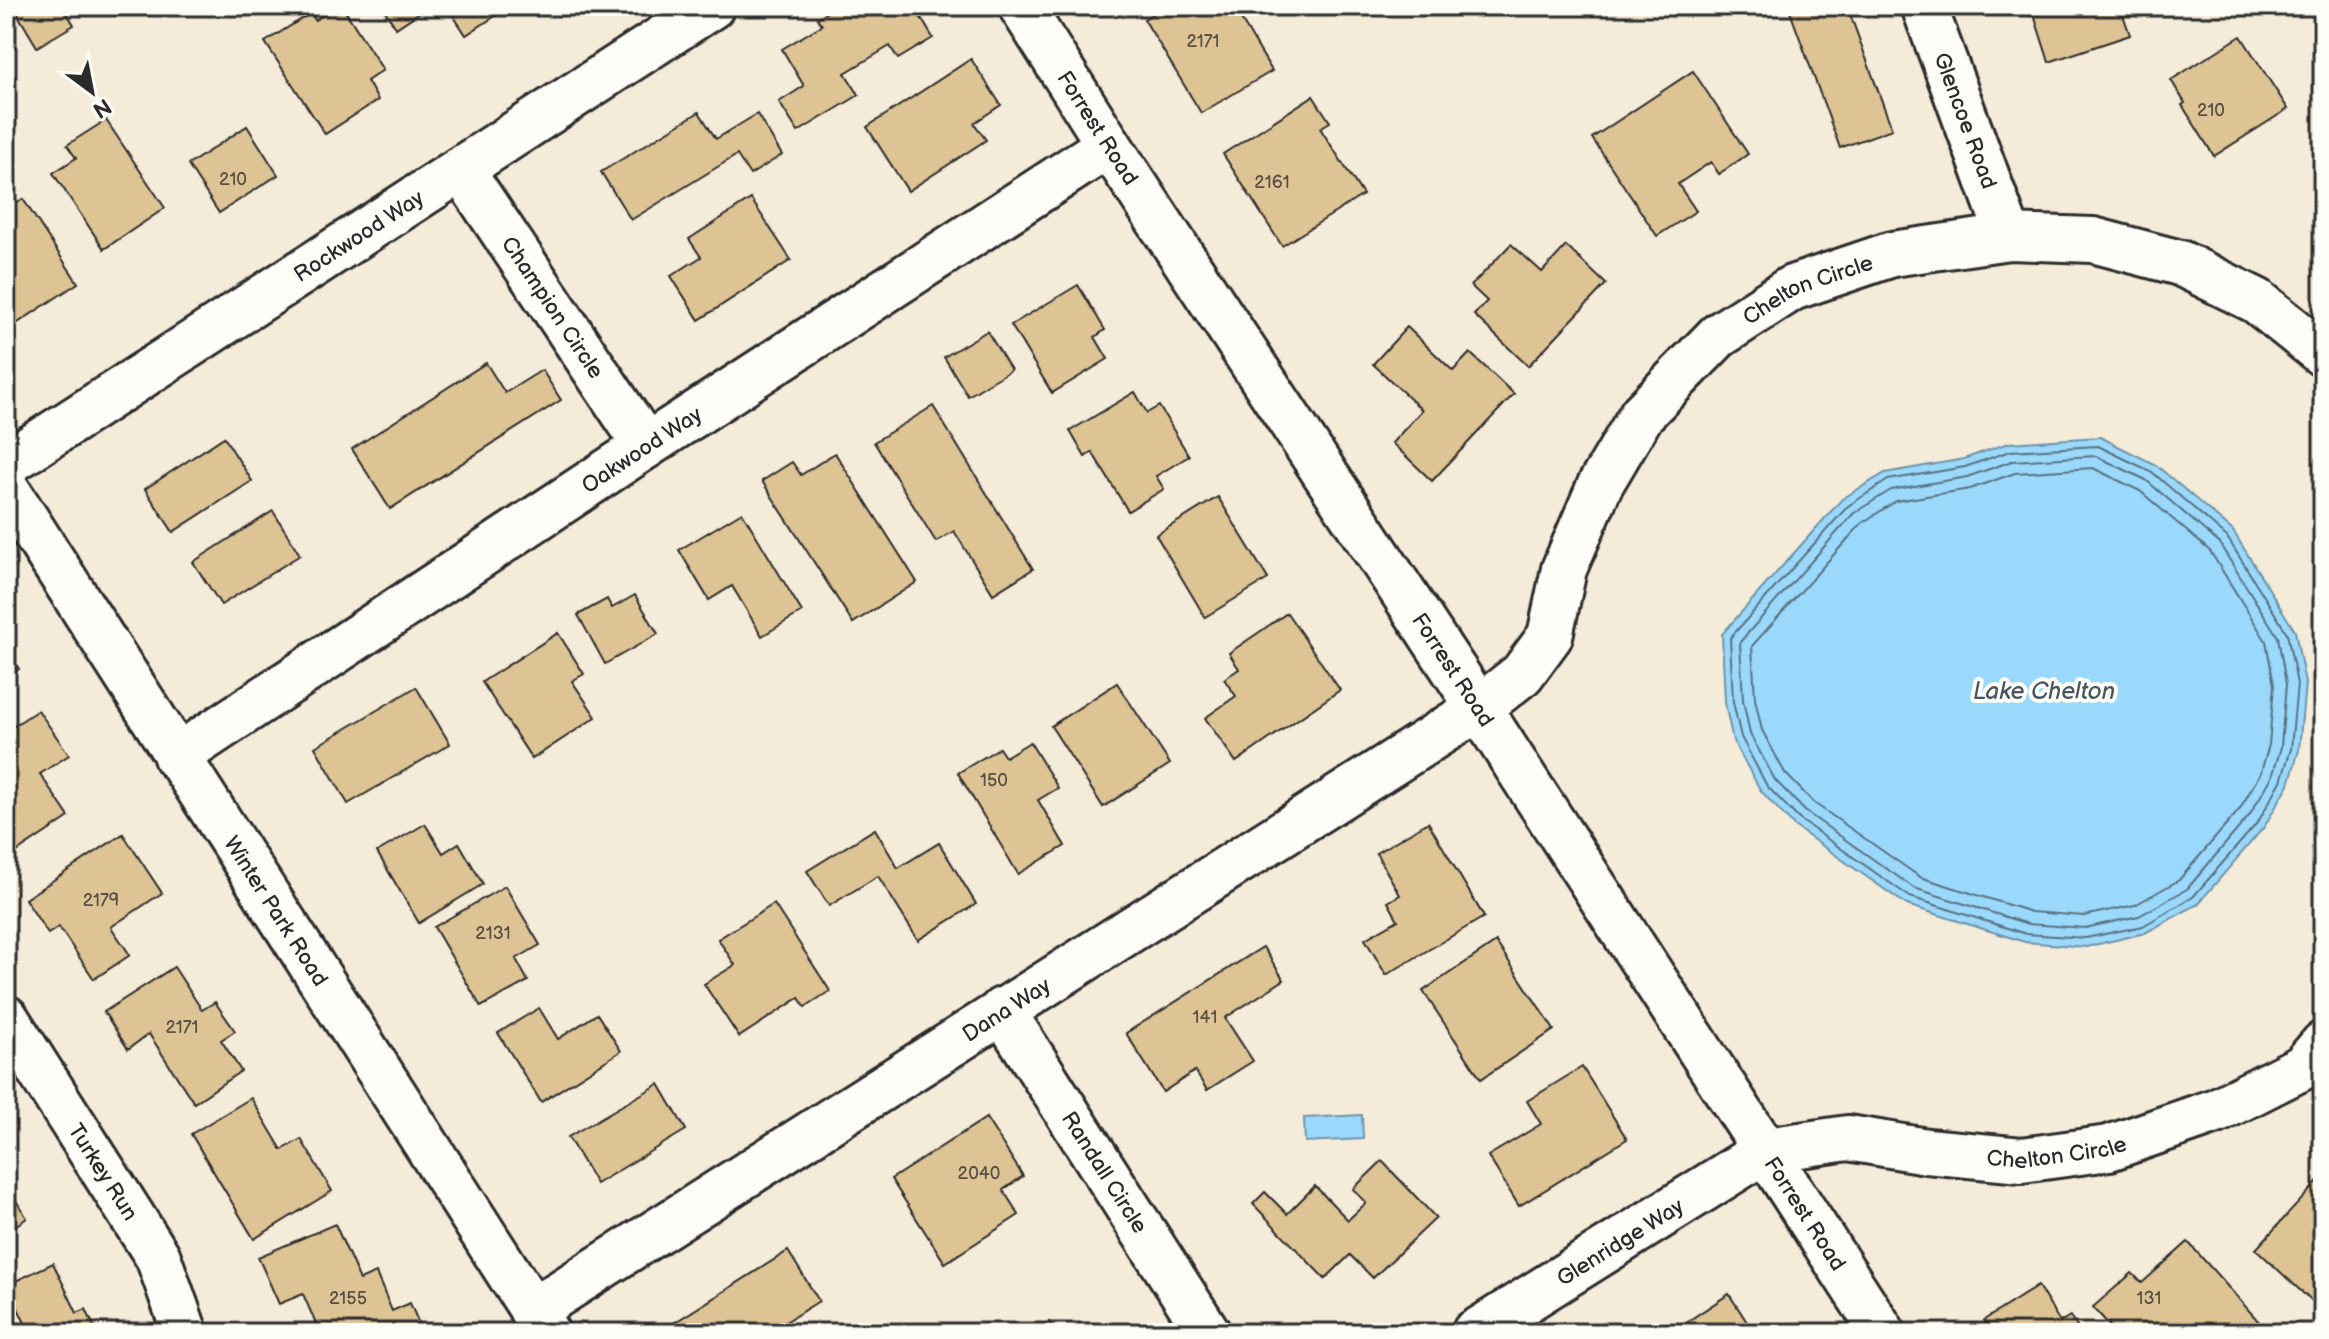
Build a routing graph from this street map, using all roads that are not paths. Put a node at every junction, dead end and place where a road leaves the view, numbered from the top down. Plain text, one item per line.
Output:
1 (712, 6) edge
2 (1021, 6) edge
3 (1924, 6) edge
4 (1109, 145) junction
5 (461, 169) junction
6 (2009, 237) junction
7 (2323, 354) edge
8 (646, 446) junction
9 (6, 464) edge
10 (6, 488) edge
11 (1479, 708) junction
12 (176, 757) junction
13 (1002, 1010) junction
14 (6, 1018) edge
15 (2316, 1066) edge
16 (1766, 1150) junction
17 (540, 1322) edge
18 (185, 1333) edge
19 (1208, 1333) edge
20 (1474, 1333) edge
21 (1883, 1333) edge

1 - 5 street, Rockwood Way
2 - 4 street, Forrest Road
3 - 6 street, Glencoe Road
4 - 8 street, Oakwood Way
4 - 11 street, Forrest Road
5 - 8 street, Champion Circle
5 - 9 street, Rockwood Way
6 - 7 street, Chelton Circle
6 - 11 street, Chelton Circle
8 - 12 street, Oakwood Way
10 - 12 street, Winter Park Road
11 - 13 street, Dana Way
11 - 16 street, Forrest Road
12 - 17 street, Winter Park Road
13 - 17 street, Dana Way
13 - 19 street, Randall Circle
14 - 18 street, Turkey Run
15 - 16 street, Chelton Circle
16 - 20 street, Glenridge Way
16 - 21 street, Forrest Road

